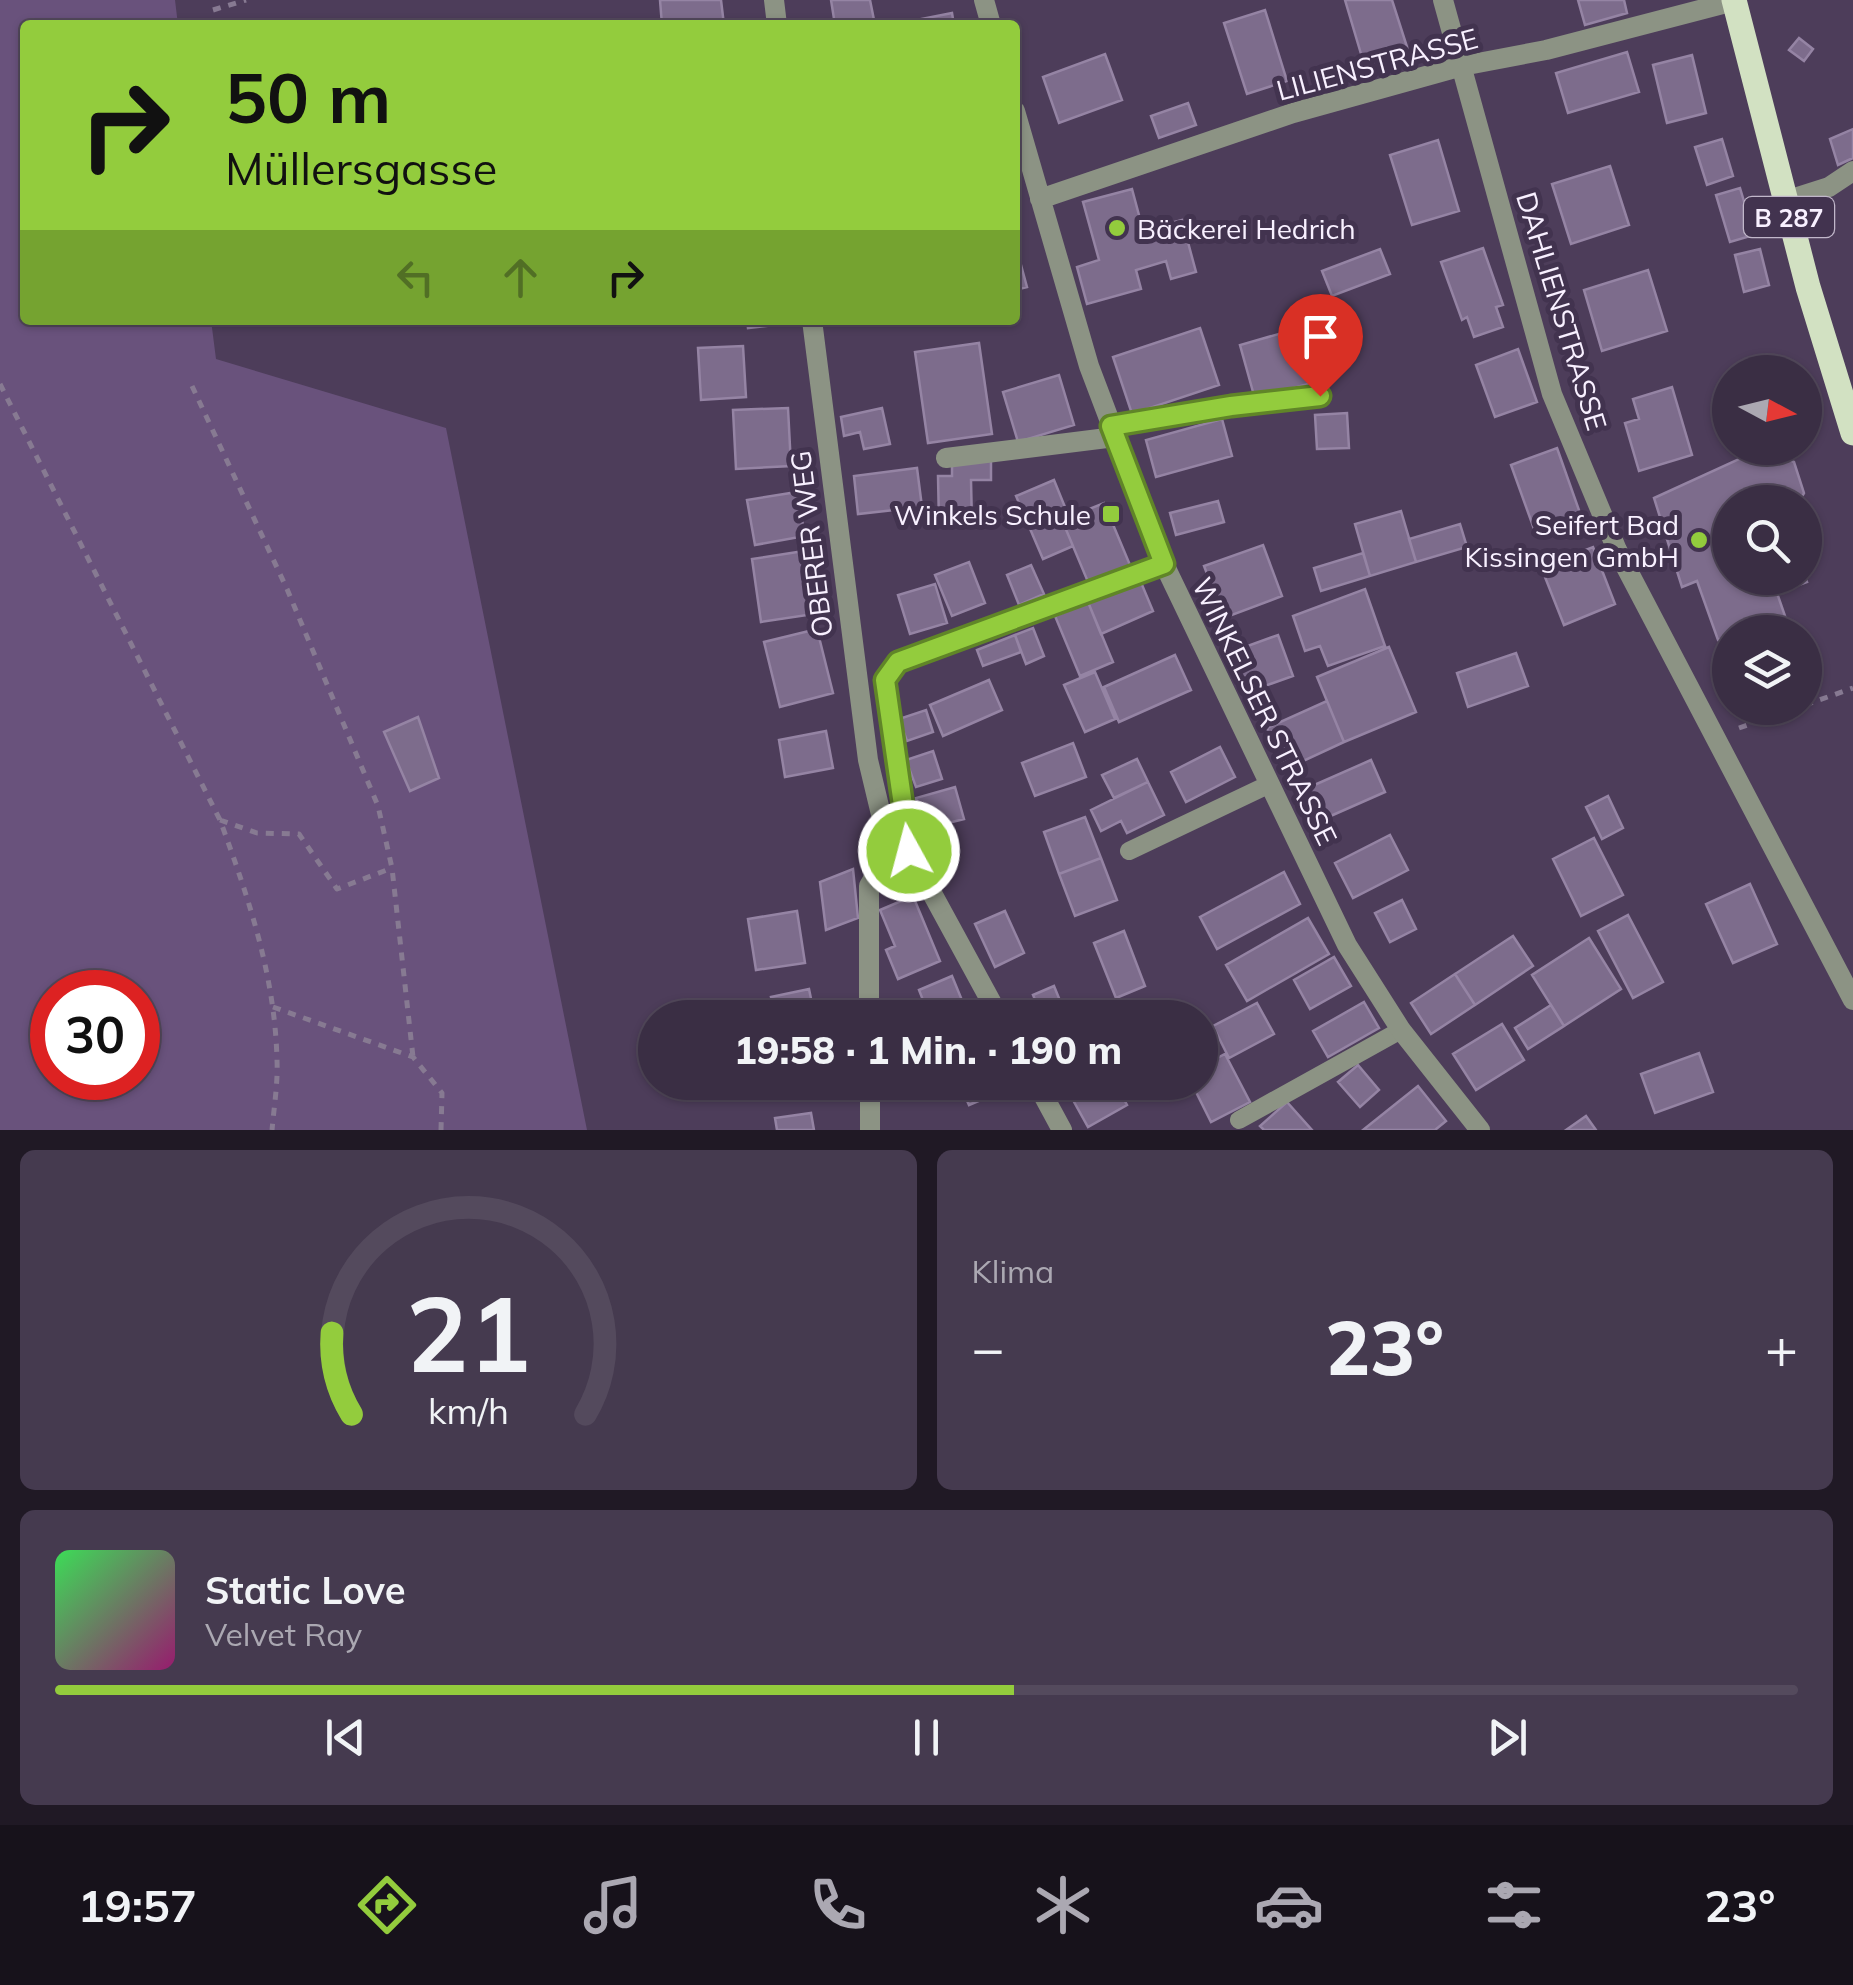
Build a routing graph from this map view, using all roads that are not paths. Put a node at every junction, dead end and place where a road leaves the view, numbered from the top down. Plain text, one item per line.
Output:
1 (1444, 0) edge
2 (1734, 1) edge
3 (1462, 66) junction
4 (1020, 129) edge
5 (1853, 172) edge
6 (1040, 199) junction
7 (1785, 200) junction
8 (813, 325) edge
9 (1320, 396) dead end
10 (1113, 432) junction
11 (1853, 432) edge
12 (946, 458) dead end
13 (1164, 564) junction
14 (1270, 784) junction
15 (889, 848) junction
16 (1129, 851) dead end
17 (870, 1000) edge
18 (990, 1000) edge
19 (1853, 1000) edge
20 (1401, 1030) junction
21 (870, 1100) edge
22 (1046, 1100) edge
23 (1239, 1120) dead end
24 (870, 1130) edge
25 (1062, 1130) edge
26 (1480, 1130) edge

1 - 3 street, DAHLIENSTRASSE
2 - 3 street, LILIENSTRASSE
2 - 7 main road, B 287
3 - 6 street, LILIENSTRASSE
3 - 19 street, DAHLIENSTRASSE
4 - 6 street, WINKELSER STRASSE
5 - 7 street
6 - 10 street, WINKELSER STRASSE
7 - 11 main road, B 287
8 - 15 street, OBERER WEG
9 - 10 lane
10 - 12 street
10 - 13 street, WINKELSER STRASSE
13 - 14 street, WINKELSER STRASSE
13 - 15 street
14 - 16 lane
14 - 20 street, WINKELSER STRASSE
15 - 17 street
15 - 18 street
20 - 23 lane
20 - 26 street, WINKELSER STRASSE
21 - 24 street
22 - 25 street

